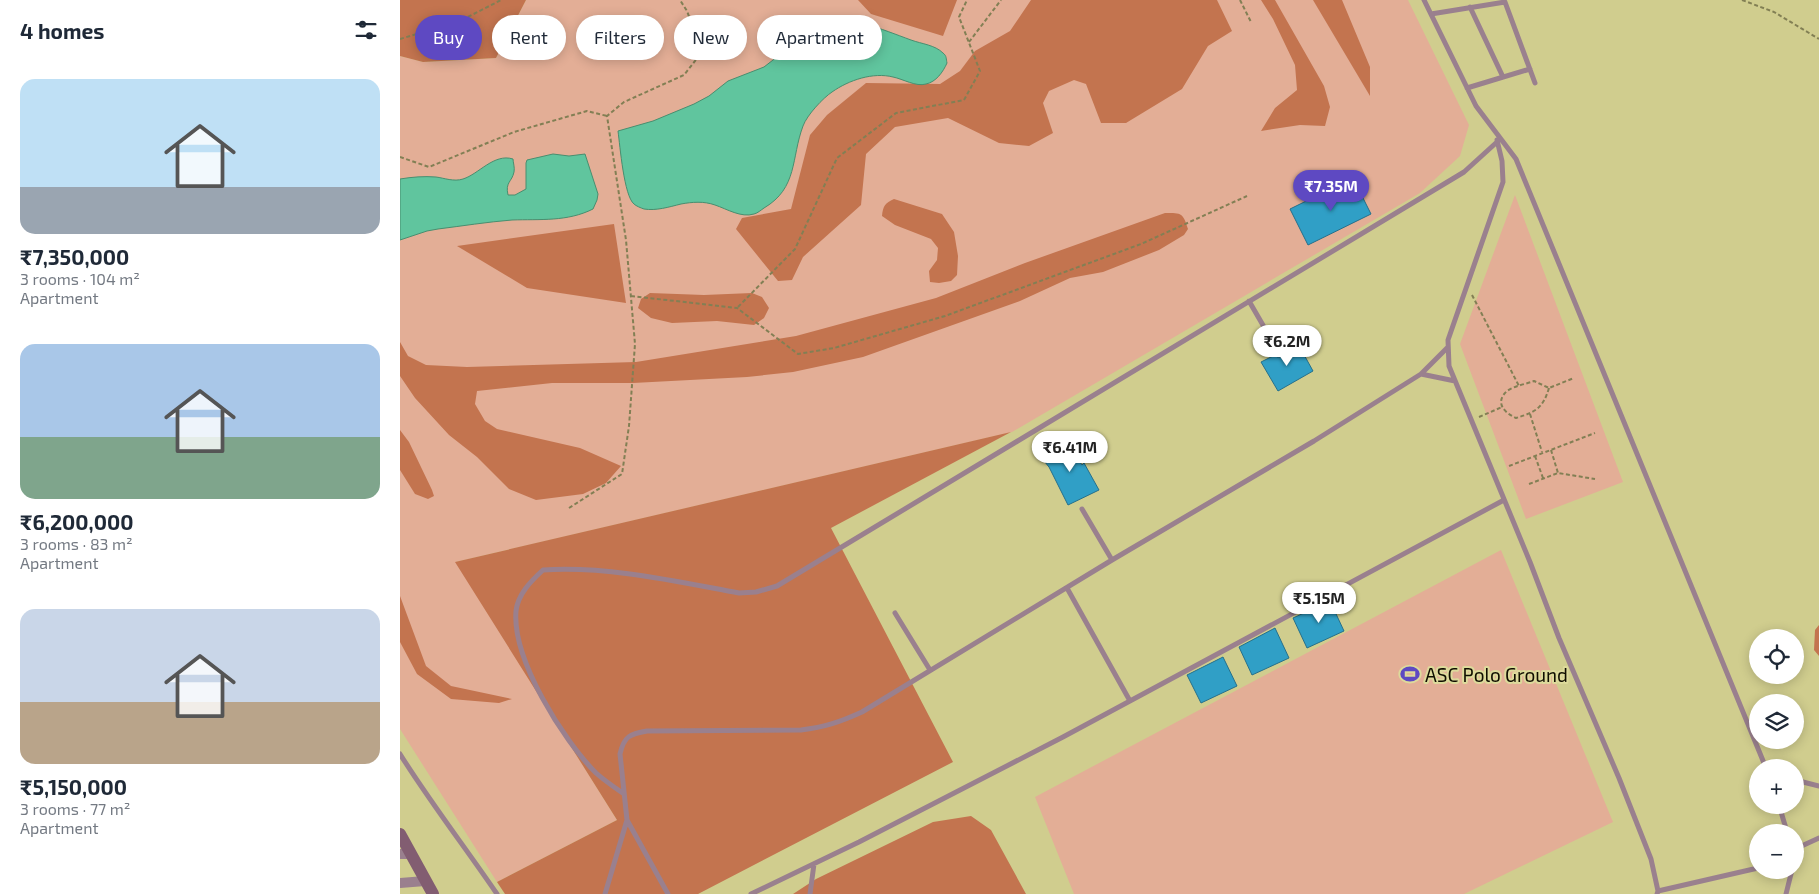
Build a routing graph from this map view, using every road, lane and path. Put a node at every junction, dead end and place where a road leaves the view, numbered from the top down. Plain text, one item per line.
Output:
1 (501, 0) edge
2 (680, 0) edge
3 (967, 0) edge
4 (1001, 0) edge
5 (1240, 0) edge
6 (1424, 0) edge
7 (1742, 0) edge
8 (1504, 1) edge
9 (1470, 7) junction
10 (1431, 14) junction
11 (1251, 22) dead end
12 (400, 39) edge
13 (1819, 39) edge
14 (969, 42) junction
15 (1530, 69) junction
16 (1503, 77) junction
17 (1535, 83) dead end
18 (1467, 88) junction
19 (607, 116) junction
20 (1495, 132) junction
21 (1497, 142) junction
22 (400, 157) edge
23 (1247, 196) dead end
24 (1467, 284) junction
25 (631, 296) junction
26 (1249, 301) junction
27 (737, 308) junction
28 (1448, 347) junction
29 (1278, 353) dead end
30 (1421, 374) junction
31 (1574, 378) dead end
32 (1455, 381) junction
33 (1519, 386) junction
34 (1549, 388) junction
35 (1502, 407) junction
36 (1530, 414) junction
37 (1471, 421) junction
38 (1595, 433) dead end
39 (1551, 450) junction
40 (1543, 453) junction
41 (1535, 456) junction
42 (1509, 466) dead end
43 (1558, 473) junction
44 (1543, 478) junction
45 (1595, 478) dead end
46 (1529, 484) dead end
47 (1504, 500) junction
48 (569, 508) dead end
49 (1082, 509) dead end
50 (1112, 560) junction
51 (1067, 588) junction
52 (895, 613) dead end
53 (930, 670) junction
54 (1130, 701) junction
55 (400, 754) edge
56 (1762, 759) edge
57 (1804, 782) edge
58 (1819, 786) edge
59 (624, 794) junction
60 (627, 820) junction
61 (400, 834) edge
62 (1819, 838) edge
63 (1804, 845) edge
64 (405, 854) edge
65 (814, 864) junction
66 (1749, 870) edge
67 (1790, 879) edge
68 (426, 881) junction
69 (400, 883) edge
70 (1657, 893) edge
71 (433, 894) edge
72 (497, 894) edge
73 (605, 894) edge
74 (668, 894) edge
75 (751, 894) edge
76 (810, 894) edge
77 (1786, 894) edge

1 - 12 path
2 - 19 path
3 - 14 path
4 - 14 path
5 - 11 path
6 - 10 lane
7 - 13 path
8 - 9 lane
8 - 15 lane
9 - 10 lane
9 - 16 lane
10 - 18 lane
14 - 27 path
15 - 16 lane
15 - 17 lane
16 - 18 lane
18 - 20 lane
19 - 22 path
19 - 25 path
20 - 21 lane
20 - 56 lane
21 - 24 lane
21 - 26 lane
23 - 27 path
24 - 28 lane
24 - 33 path
25 - 27 path
25 - 48 path
26 - 29 lane
26 - 59 lane
28 - 30 lane
28 - 32 lane
30 - 32 lane
30 - 50 lane
31 - 34 path
32 - 37 lane
33 - 34 path
33 - 35 path
34 - 36 path
35 - 36 path
35 - 37 path
36 - 40 path
37 - 47 lane
38 - 39 path
39 - 40 path
39 - 43 path
40 - 41 path
41 - 42 path
41 - 44 path
43 - 44 path
43 - 45 path
44 - 46 path
47 - 54 lane
47 - 70 lane
49 - 50 lane
50 - 51 lane
51 - 53 lane
51 - 54 lane
52 - 53 lane
53 - 59 lane
54 - 65 lane
55 - 72 lane
57 - 58 lane
59 - 60 lane
60 - 73 lane
60 - 74 lane
61 - 64 street
62 - 63 lane
64 - 68 street
65 - 75 lane
65 - 76 lane
66 - 70 lane
67 - 77 lane
68 - 69 street
68 - 71 street

